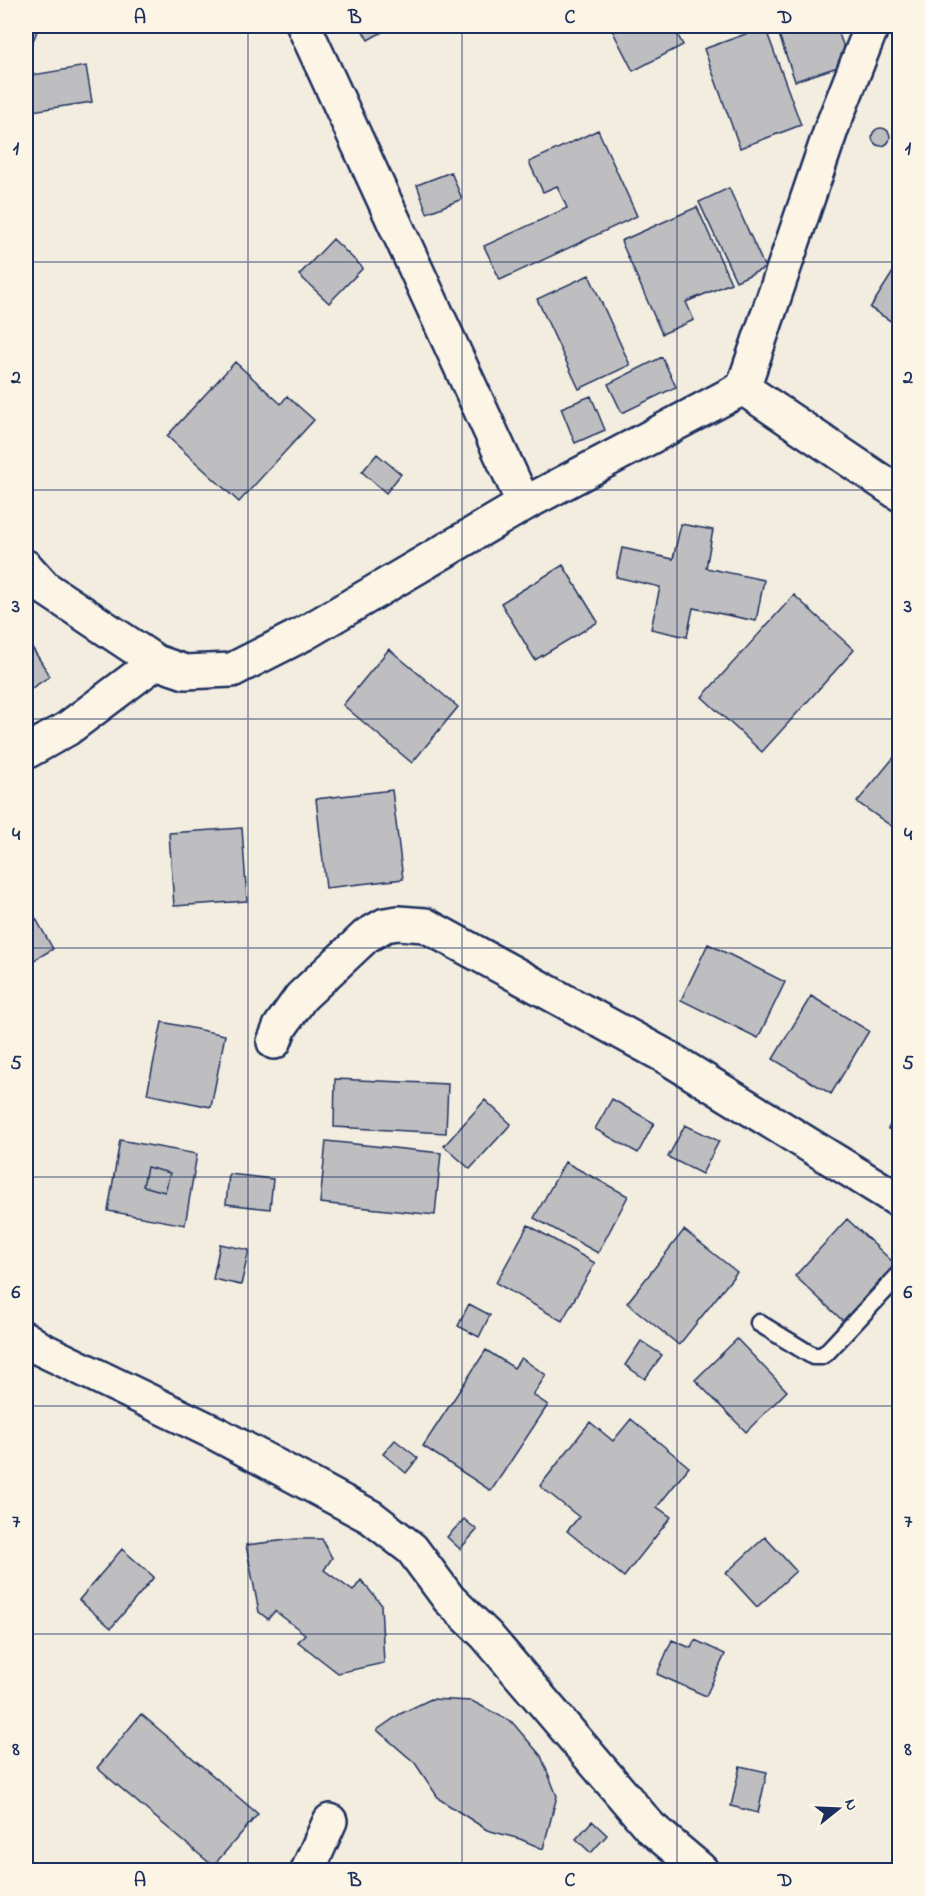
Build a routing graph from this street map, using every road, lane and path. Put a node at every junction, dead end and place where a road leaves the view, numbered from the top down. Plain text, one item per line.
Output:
1 (304, 26) edge
2 (872, 26) edge
3 (743, 388) junction
4 (900, 494) edge
5 (524, 504) junction
6 (26, 567) edge
7 (156, 662) junction
8 (26, 753) edge
9 (274, 1042) dead end
10 (900, 1201) edge
11 (900, 1274) edge
12 (759, 1323) dead end
13 (26, 1339) edge
14 (330, 1821) dead end
15 (308, 1870) edge
16 (701, 1870) edge

1 - 5 street
2 - 3 street
3 - 4 street
3 - 5 street
5 - 7 street
6 - 7 street
7 - 8 street
9 - 10 street
11 - 12 lane
13 - 16 street
14 - 15 street

